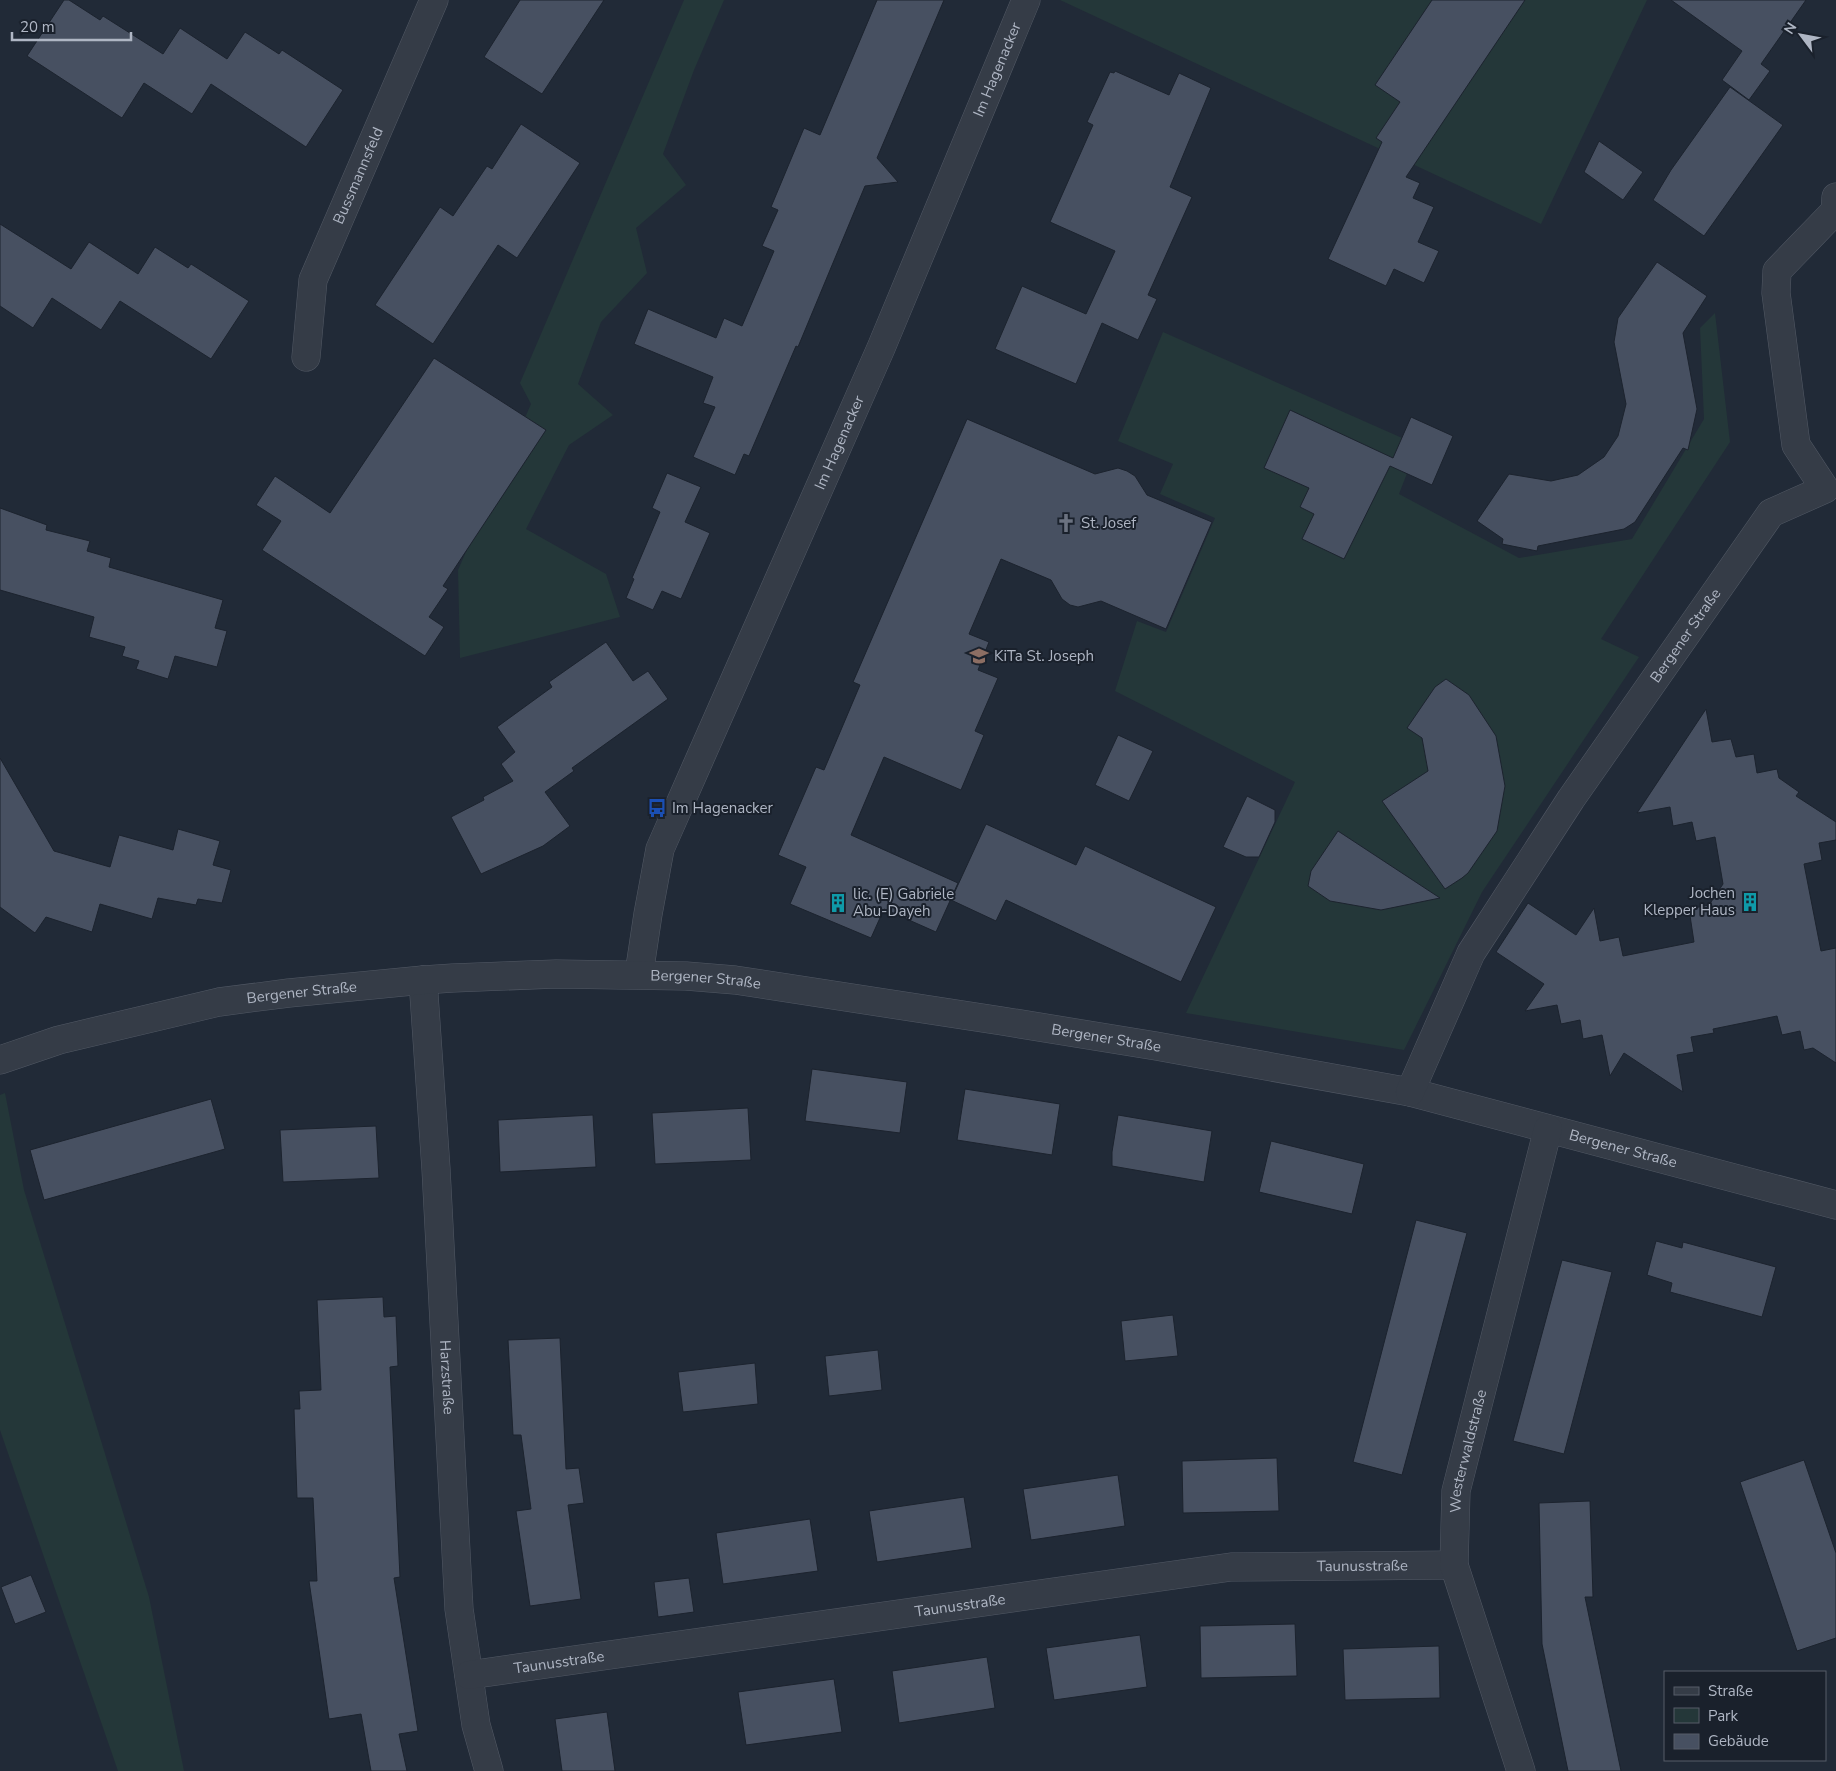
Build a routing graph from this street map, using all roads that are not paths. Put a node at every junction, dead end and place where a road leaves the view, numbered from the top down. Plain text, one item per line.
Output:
1 (434, 0) edge
2 (1026, 0) edge
3 (1836, 197) edge
4 (306, 357) dead end
5 (639, 974) junction
6 (423, 980) junction
7 (0, 1060) edge
8 (1410, 1092) junction
9 (1548, 1129) junction
10 (1836, 1205) edge
11 (1454, 1565) junction
12 (469, 1675) junction
13 (489, 1771) edge
14 (1522, 1771) edge

1 - 4 street, Bussmannsfeld
2 - 5 street, Im Hagenacker
3 - 8 street, Bergener Straße
5 - 6 street, Bergener Straße
5 - 8 street, Bergener Straße
6 - 7 street, Bergener Straße
6 - 12 street, Harzstraße
8 - 9 street, Bergener Straße
9 - 10 street, Bergener Straße
9 - 11 street, Westerwaldstraße
11 - 12 street, Taunusstraße
11 - 14 street, Westerwaldstraße
12 - 13 street, Harzstraße

